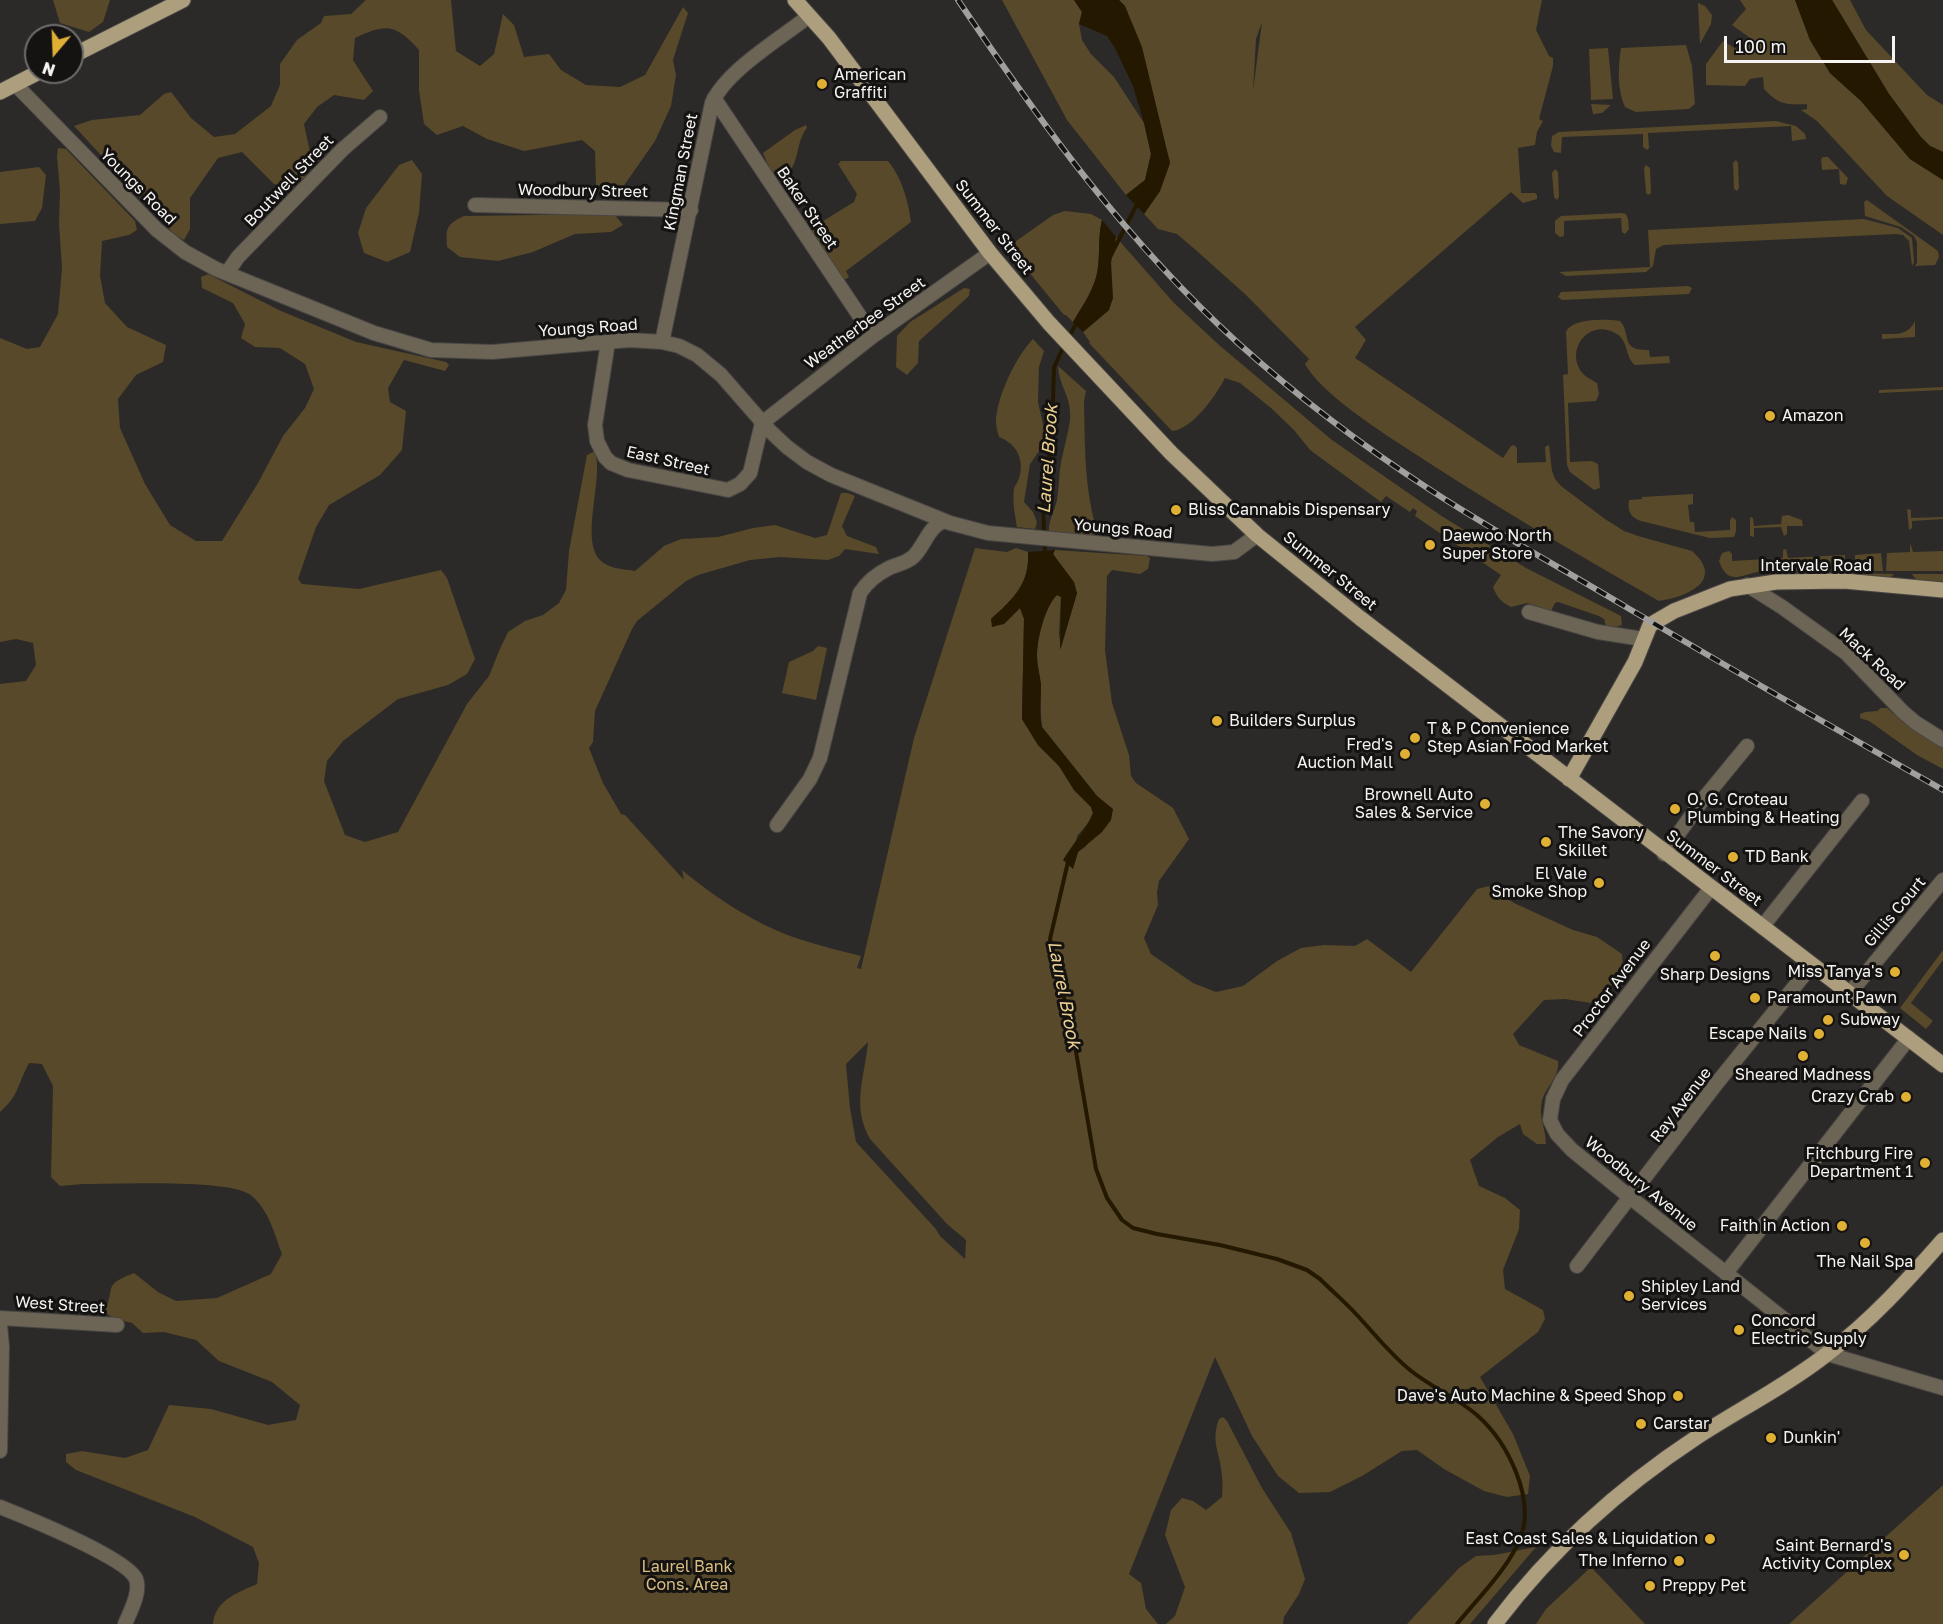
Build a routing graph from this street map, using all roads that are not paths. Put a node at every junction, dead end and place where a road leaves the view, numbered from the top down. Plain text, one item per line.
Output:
1 (183, 0) edge
2 (795, 0) edge
3 (809, 16) junction
4 (84, 50) edge
5 (24, 80) edge
6 (15, 84) junction
7 (0, 92) edge
8 (714, 98) junction
9 (380, 117) dead end
10 (475, 205) dead end
11 (691, 210) junction
12 (990, 253) junction
13 (226, 273) junction
14 (873, 336) junction
15 (608, 342) junction
16 (662, 342) junction
17 (762, 423) junction
18 (931, 514) junction
19 (945, 521) junction
20 (1257, 535) junction
21 (890, 568) junction
22 (1747, 585) junction
23 (1943, 590) edge
24 (1529, 612) dead end
25 (1642, 639) junction
26 (1943, 740) edge
27 (1747, 746) dead end
28 (1569, 779) junction
29 (1862, 801) dead end
30 (777, 825) dead end
31 (1664, 854) junction
32 (1943, 880) edge
33 (1711, 888) junction
34 (1762, 927) junction
35 (1812, 964) junction
36 (1849, 994) junction
37 (1909, 1038) junction
38 (1943, 1065) edge
39 (1551, 1113) joint
40 (1631, 1198) junction
41 (1943, 1240) edge
42 (1577, 1266) dead end
43 (1726, 1273) junction
44 (0, 1318) edge
45 (0, 1325) edge
46 (117, 1325) dead end
47 (1828, 1354) junction
48 (1943, 1389) edge
49 (0, 1451) edge
50 (0, 1507) edge
51 (125, 1624) edge
52 (1495, 1624) edge

1 - 4 main road
2 - 3 main road, Summer Street
3 - 8 street, Kingman Street
3 - 12 main road, Summer Street
5 - 6 main road
6 - 7 main road
6 - 13 street, Youngs Road
8 - 11 street, Kingman Street
8 - 14 street, Baker Street
9 - 13 street, Boutwell Street
10 - 11 street, Woodbury Street
11 - 16 street, Kingman Street
12 - 14 street, Weatherbee Street
12 - 20 main road, Summer Street
13 - 15 street, Youngs Road
14 - 17 street, Weatherbee Street
15 - 16 street, Youngs Road
15 - 17 street, East Street
16 - 17 street, Youngs Road
17 - 18 street, Youngs Road
18 - 19 street, Youngs Road
18 - 21 street
19 - 20 street, Youngs Road
19 - 21 street
20 - 28 main road, Summer Street
21 - 30 street
22 - 23 main road, Intervale Road
22 - 25 main road, Intervale Road
22 - 26 street, Mack Road
24 - 25 street
25 - 28 main road
27 - 31 street
28 - 31 main road, Summer Street
29 - 34 street
31 - 33 main road, Summer Street
32 - 36 street, Gillis Court
33 - 34 main road, Summer Street
33 - 39 street, Proctor Avenue
34 - 35 main road, Summer Street
35 - 36 main road, Summer Street
35 - 40 street, Ray Avenue
36 - 37 main road, Summer Street
37 - 38 main road, Summer Street
37 - 43 street
39 - 40 street, Woodbury Avenue
40 - 42 street, Ray Avenue
40 - 43 street, Woodbury Avenue
41 - 47 main road
43 - 47 street, Woodbury Avenue
44 - 46 street, West Street
45 - 49 street
47 - 48 street, Woodbury Avenue
47 - 52 main road
50 - 51 street

